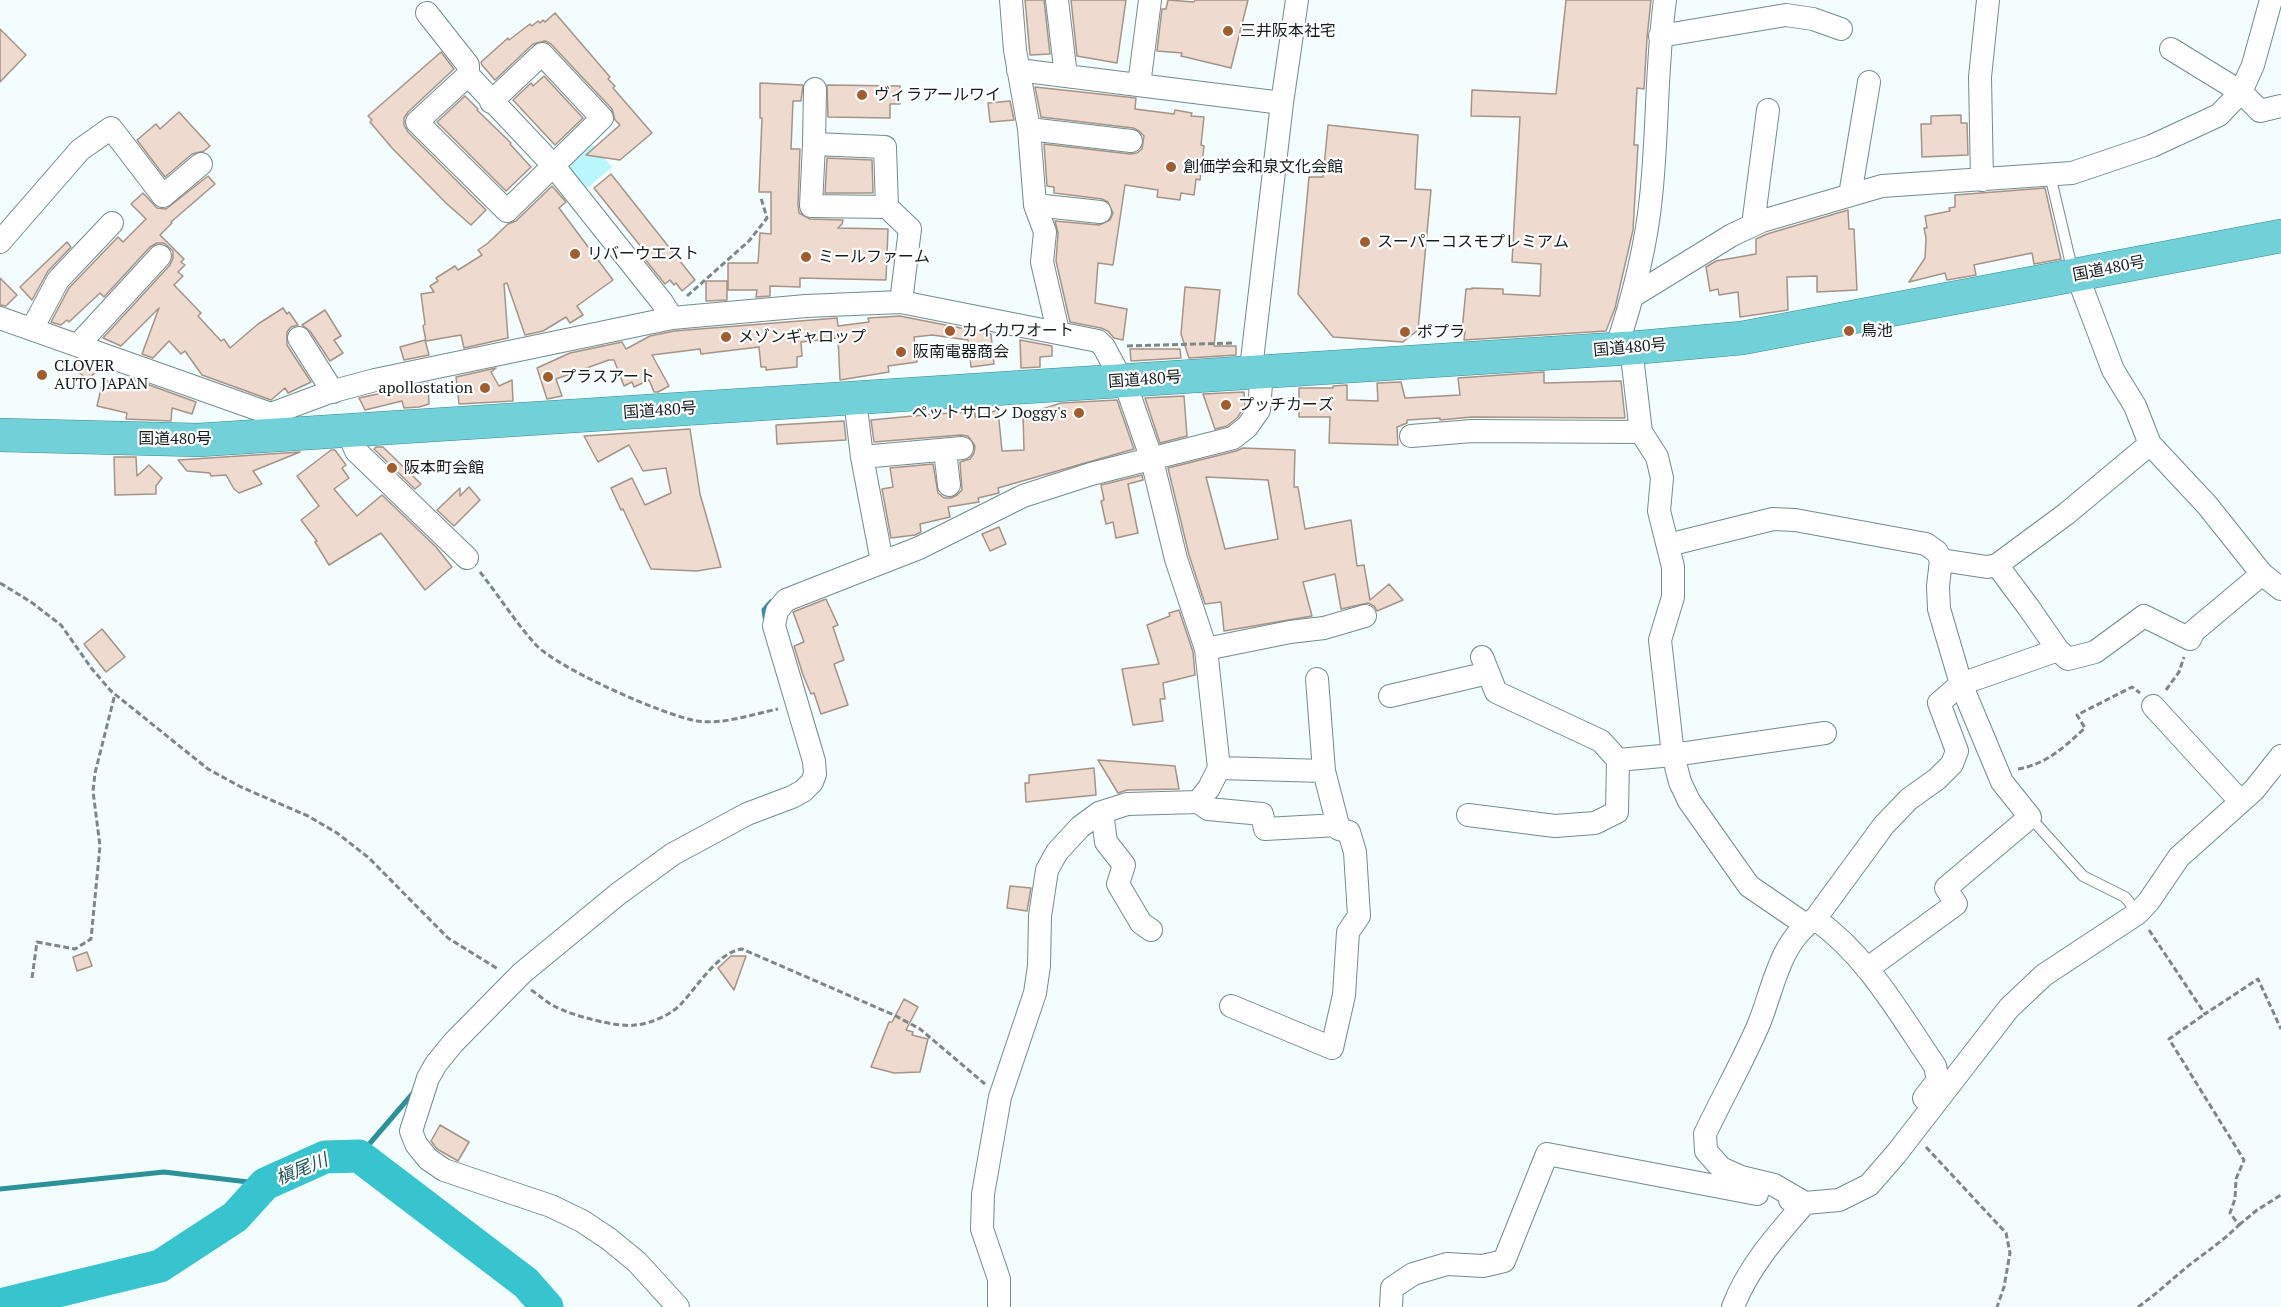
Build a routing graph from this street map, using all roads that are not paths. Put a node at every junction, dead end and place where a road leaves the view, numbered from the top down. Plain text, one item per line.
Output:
1 (1011, 0) edge
2 (1057, 0) edge
3 (1150, 0) edge
4 (1297, 0) edge
5 (1665, 0) edge
6 (1988, 0) edge
7 (2271, 0) edge
8 (427, 13) dead end
9 (1841, 29) dead end
10 (1660, 36) junction
11 (2170, 49) dead end
12 (1018, 70) junction
13 (468, 75) junction
14 (1066, 76) junction
15 (1869, 82) dead end
16 (1139, 85) junction
17 (815, 89) dead end
18 (2241, 92) junction
19 (492, 102) junction
20 (1282, 103) junction
21 (2281, 106) edge
22 (1768, 110) dead end
23 (1029, 129) junction
24 (1131, 141) dead end
25 (814, 144) junction
26 (201, 164) dead end
27 (553, 165) junction
28 (2050, 175) junction
29 (1982, 180) junction
30 (1850, 195) junction
31 (1035, 205) junction
32 (887, 207) junction
33 (1100, 212) dead end
34 (112, 223) dead end
35 (1754, 225) junction
36 (2281, 236) edge
37 (0, 242) edge
38 (160, 256) dead end
39 (2077, 275) junction
40 (1633, 296) junction
41 (901, 302) junction
42 (0, 318) edge
43 (672, 318) junction
44 (32, 329) junction
45 (1058, 331) junction
46 (299, 338) dead end
47 (78, 345) junction
48 (1623, 349) junction
49 (1254, 358) junction
50 (1122, 381) junction
51 (333, 392) junction
52 (855, 399) junction
53 (272, 424) junction
54 (351, 431) junction
55 (1641, 432) junction
56 (0, 435) edge
57 (1411, 436) dead end
58 (2150, 444) junction
59 (862, 457) junction
60 (1152, 460) junction
61 (949, 484) dead end
62 (1668, 545) junction
63 (467, 558) road end
64 (1941, 560) junction
65 (882, 562) junction
66 (1997, 565) junction
67 (2262, 574) junction
68 (2281, 589) edge
69 (1365, 616) dead end
70 (1206, 649) junction
71 (2058, 651) junction
72 (1317, 679) dead end
73 (1961, 684) junction
74 (1390, 696) dead end
75 (2153, 706) road end
76 (1825, 733) dead end
77 (1988, 748) junction
78 (1672, 755) junction
79 (2281, 756) edge
80 (1954, 758) junction
81 (1618, 760) junction
82 (1219, 768) junction
83 (1324, 771) junction
84 (1198, 802) junction
85 (2241, 802) junction
86 (1102, 812) junction
87 (1468, 815) dead end
88 (2030, 817) junction
89 (1338, 825) junction
90 (2138, 913) junction
91 (1810, 922) junction
92 (1151, 930) dead end
93 (1867, 969) junction
94 (1231, 1006) dead end
95 (1912, 1131) junction
96 (1805, 1203) junction
97 (678, 1307) edge
98 (999, 1307) edge
99 (1391, 1307) edge
100 (1733, 1307) edge

1 - 12 street
2 - 14 street
3 - 16 street
4 - 20 street
5 - 10 street
6 - 29 street
7 - 18 street
8 - 13 street
9 - 10 street
10 - 40 street
11 - 18 street
12 - 14 street
12 - 23 street
13 - 19 street
13 - 27 street
14 - 16 street
15 - 30 street
16 - 20 street
17 - 25 street
18 - 21 street
18 - 28 street
19 - 27 street
19 - 27 street
20 - 49 street
22 - 35 street
23 - 24 street
23 - 31 street
25 - 32 street
25 - 32 street
26 - 37 street
27 - 43 street
28 - 29 street
28 - 39 lane
29 - 30 street
30 - 35 street
31 - 33 street
31 - 45 street
32 - 41 street
34 - 44 street
35 - 40 street
36 - 39 highway, 国道480号
38 - 47 street
39 - 48 highway, 国道480号
39 - 58 street
40 - 48 street
41 - 43 street
41 - 45 street
42 - 44 street
43 - 51 street
44 - 47 street
45 - 50 street
46 - 51 street
47 - 53 street
48 - 49 highway, 国道480号
48 - 55 street
49 - 50 highway, 国道480号
49 - 60 street
50 - 52 highway, 国道480号
50 - 60 street
51 - 53 street
52 - 54 highway, 国道480号
52 - 59 street
53 - 54 highway, 国道480号
53 - 56 highway, 国道480号
54 - 63 street
55 - 57 street
55 - 62 street
58 - 66 street
58 - 67 street
59 - 61 street
59 - 65 street
60 - 65 street
60 - 70 street
62 - 64 street
62 - 78 street
64 - 66 street
64 - 73 street
65 - 97 street
66 - 71 street
67 - 68 street
67 - 71 street
69 - 70 street
70 - 82 street
71 - 73 street
72 - 83 street
73 - 77 street
73 - 80 street
74 - 81 street
75 - 85 street
76 - 78 street
77 - 80 street
77 - 88 street
78 - 81 street
78 - 91 street
79 - 85 street
80 - 91 street
81 - 87 street
82 - 83 street
82 - 84 street
83 - 89 street
84 - 86 street
84 - 89 street
85 - 90 street
86 - 92 street
86 - 98 street
88 - 90 lane
88 - 93 street
89 - 94 street
90 - 95 street
91 - 93 street
91 - 96 street
93 - 95 street
95 - 96 street
96 - 99 street
96 - 100 street

